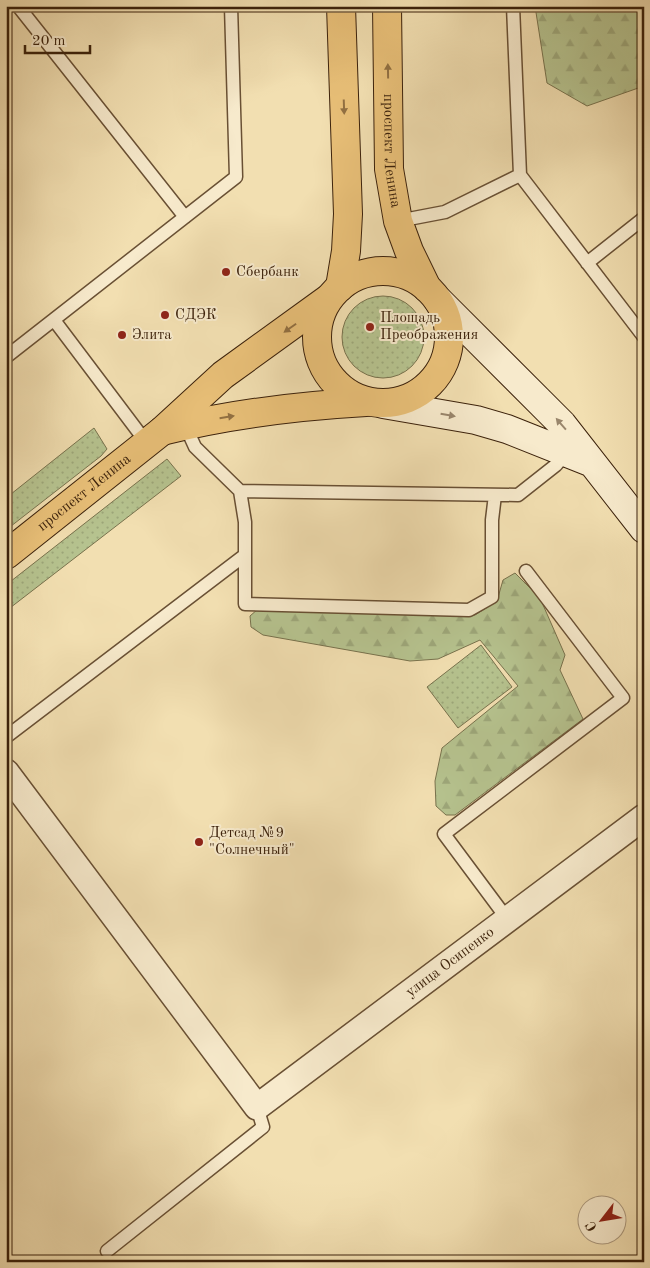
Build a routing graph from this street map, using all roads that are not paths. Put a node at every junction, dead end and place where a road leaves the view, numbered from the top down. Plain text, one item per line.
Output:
1 (18, 6) edge
2 (231, 6) edge
3 (341, 6) edge
4 (387, 6) edge
5 (512, 6) edge
6 (520, 175) junction
7 (185, 217) junction
8 (644, 218) edge
9 (398, 221) junction
10 (587, 263) junction
11 (334, 293) junction
12 (433, 294) junction
13 (54, 320) junction
14 (644, 338) edge
15 (6, 357) edge
16 (374, 403) junction
17 (164, 433) junction
18 (579, 457) junction
19 (240, 491) junction
20 (496, 495) junction
21 (644, 529) edge
22 (6, 555) edge
23 (245, 555) junction
24 (526, 571) dead end
25 (6, 736) edge
26 (6, 772) edge
27 (644, 817) edge
28 (508, 920) junction
29 (257, 1107) junction
30 (107, 1251) dead end

1 - 7 lane
2 - 7 lane
3 -> 11 main road
9 -> 4 main road, проспект Ленина
5 - 6 lane
6 - 9 lane
6 - 10 lane
7 - 13 lane
8 - 10 lane
9 - 12 main road, проспект Ленина
10 - 14 lane
11 - 12 main road
11 - 16 main road
11 -> 17 main road, проспект Ленина
12 - 16 main road
18 -> 12 main road, проспект Ленина
13 - 15 lane
13 - 17 lane
17 -> 16 main road, проспект Ленина
16 -> 18 main road, проспект Ленина
17 - 19 lane
17 - 22 main road, проспект Ленина
18 - 20 lane
18 - 21 main road, проспект Ленина
19 - 20 lane
19 - 23 lane
20 - 23 lane
23 - 25 lane
24 - 28 lane
26 - 29 street
27 - 28 street, улица Осипенко
28 - 29 street, улица Осипенко
29 - 30 lane

